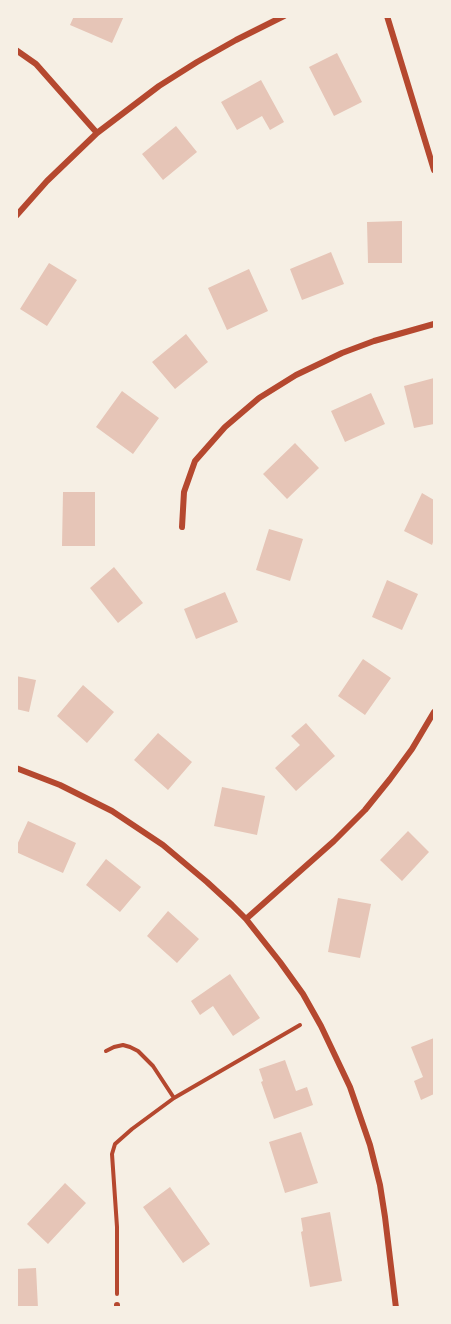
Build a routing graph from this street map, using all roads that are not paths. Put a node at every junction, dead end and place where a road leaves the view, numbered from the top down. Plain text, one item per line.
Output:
1 (284, 16) edge
2 (387, 16) edge
3 (16, 50) edge
4 (97, 133) junction
5 (435, 170) edge
6 (16, 216) edge
7 (435, 324) edge
8 (182, 527) dead end
9 (435, 712) edge
10 (16, 768) edge
11 (246, 919) junction
12 (396, 1308) edge

1 - 4 street
2 - 5 street
3 - 4 street
4 - 6 street
7 - 8 street
9 - 11 street
10 - 11 street
11 - 12 street

